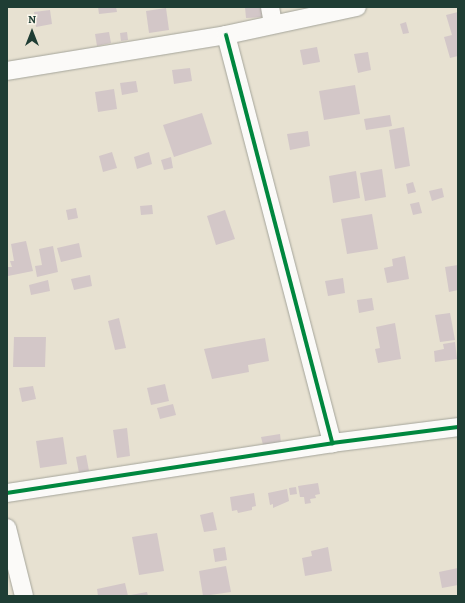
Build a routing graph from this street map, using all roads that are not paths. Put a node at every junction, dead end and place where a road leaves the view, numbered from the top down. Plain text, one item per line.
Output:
1 (357, 7) edge
2 (271, 16) edge
3 (226, 35) junction
4 (7, 72) edge
5 (458, 427) edge
6 (332, 443) junction
7 (7, 493) edge
8 (7, 528) edge
9 (24, 596) edge

1 - 2 street
2 - 3 street
3 - 4 street
3 - 6 street
5 - 6 street
6 - 7 street
8 - 9 street

